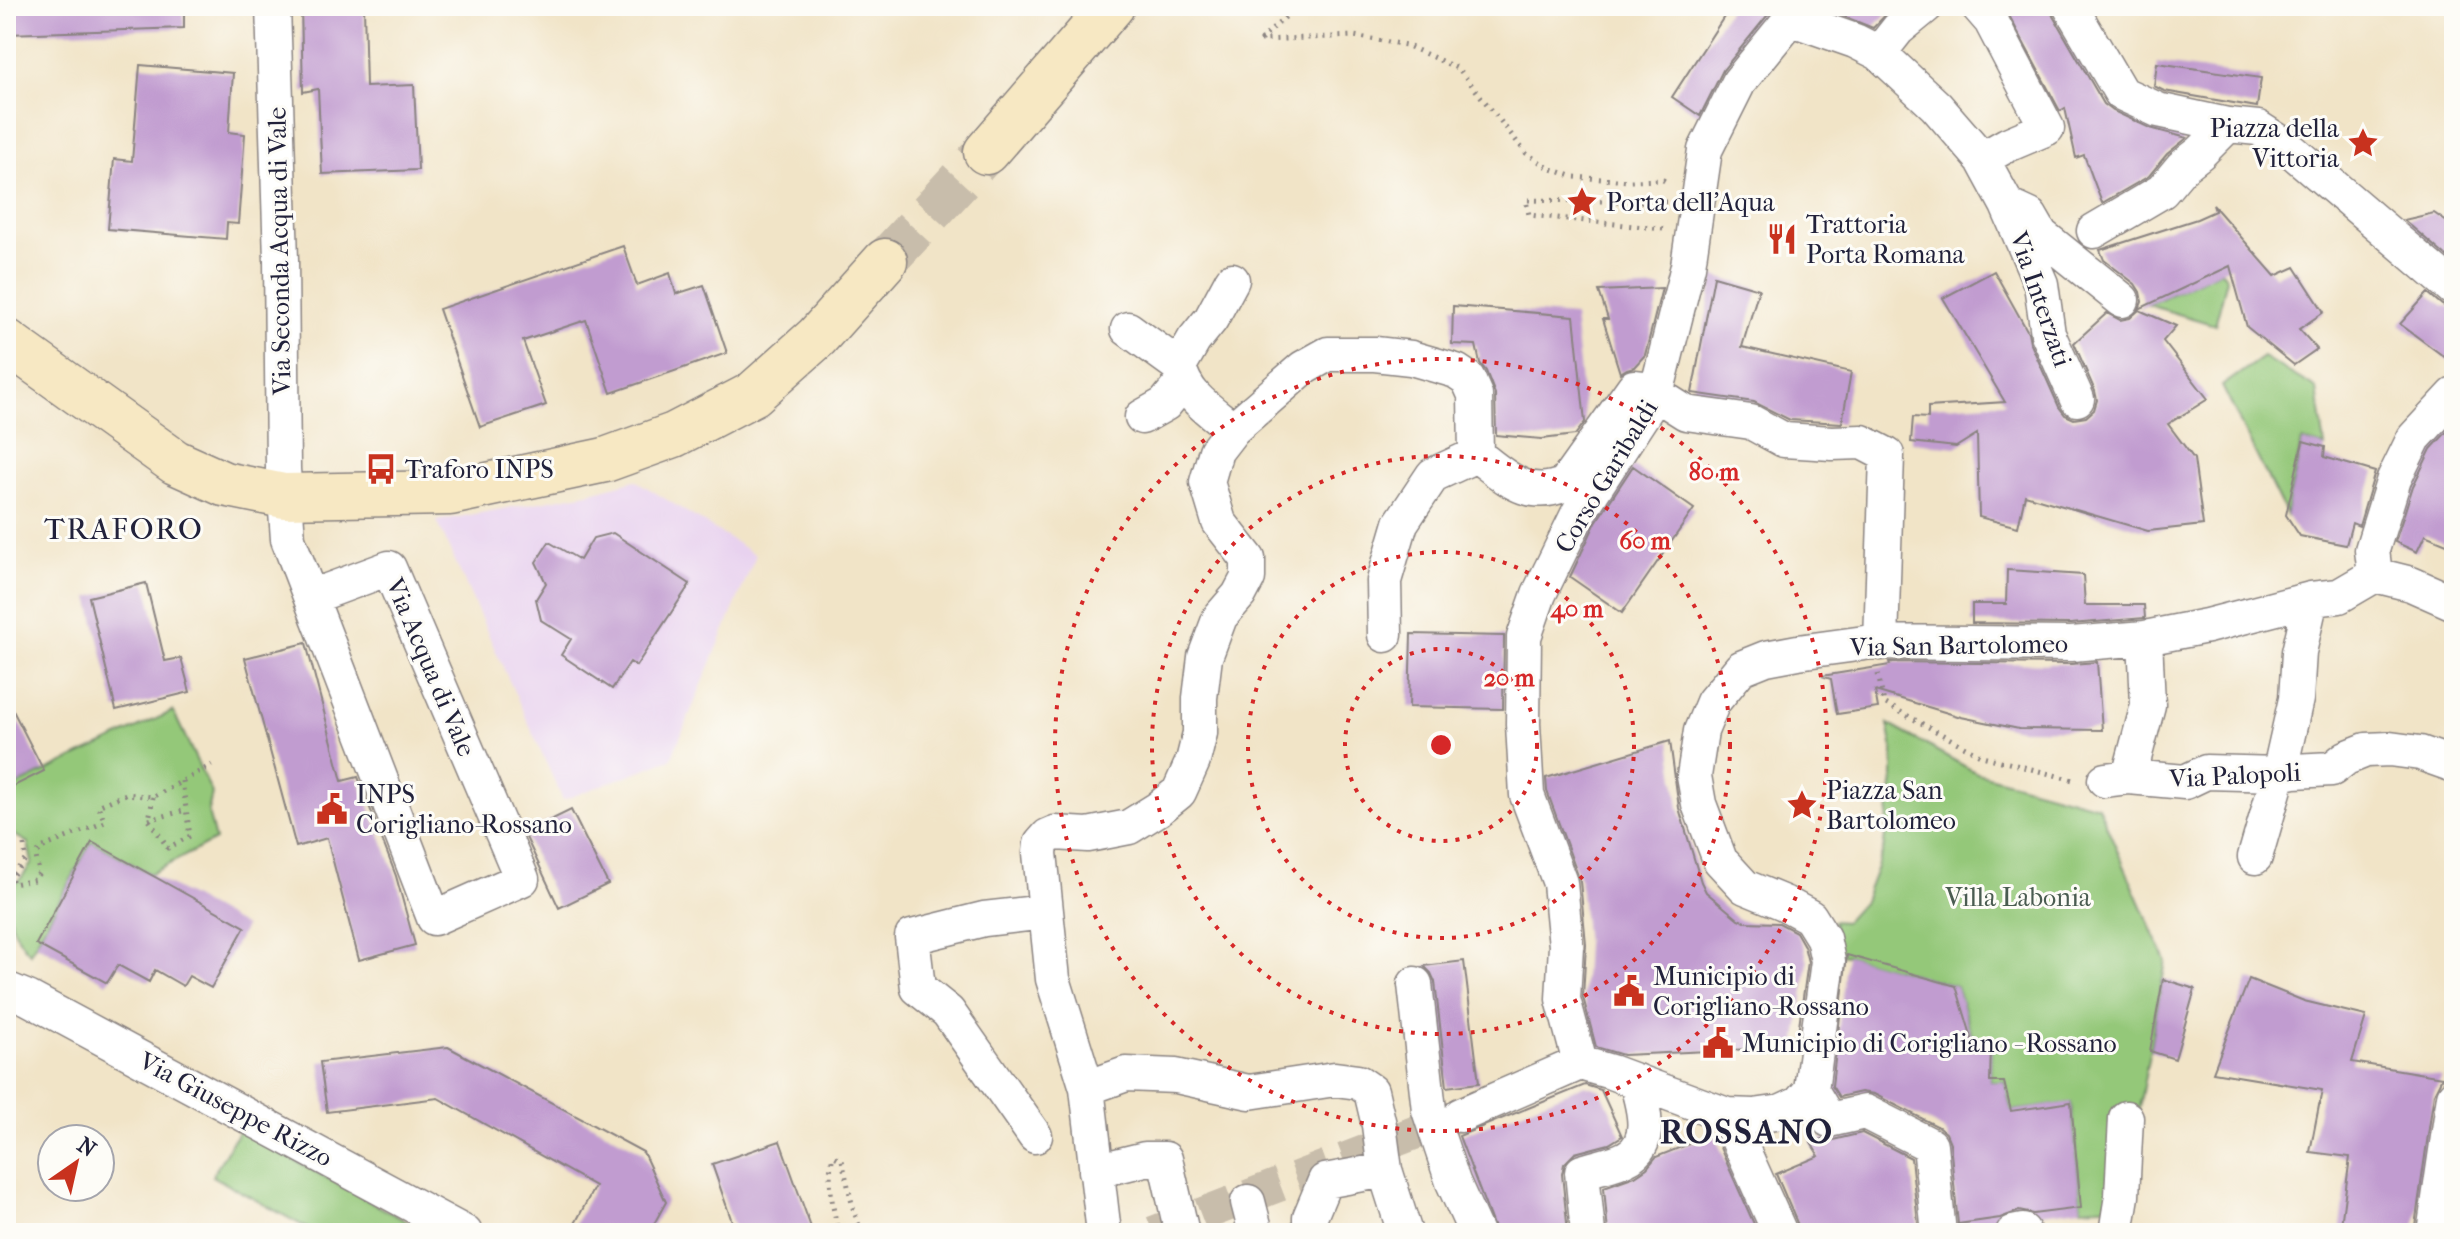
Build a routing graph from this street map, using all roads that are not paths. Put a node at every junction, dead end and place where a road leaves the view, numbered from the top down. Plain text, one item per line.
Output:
1 (273, 6) edge
2 (1112, 6) edge
3 (1926, 6) edge
4 (1978, 6) edge
5 (2070, 6) edge
6 (1796, 12) edge
7 (1879, 53) junction
8 (2228, 125) junction
9 (986, 152) tunnel mouth
10 (1982, 159) junction
11 (2007, 205) junction
12 (2094, 231) dead end
13 (885, 261) tunnel mouth
14 (1232, 280) dead end
15 (2454, 289) edge
16 (2122, 300) dead end
17 (1128, 329) dead end
18 (6, 341) edge
19 (1180, 375) junction
20 (1656, 394) junction
21 (2454, 395) edge
22 (2077, 399) dead end
23 (1142, 417) dead end
24 (1233, 429) junction
25 (1476, 455) junction
26 (284, 496) junction
27 (2375, 575) junction
28 (311, 597) junction
29 (2311, 599) junction
30 (2454, 603) edge
31 (1385, 635) dead end
32 (2145, 638) junction
33 (1877, 643) junction
34 (2454, 765) edge
35 (2279, 774) junction
36 (2255, 857) dead end
37 (1045, 912) junction
38 (1415, 984) dead end
39 (6, 989) edge
40 (1580, 1063) junction
41 (1636, 1081) junction
42 (1087, 1088) junction
43 (1811, 1090) junction
44 (2454, 1096) edge
45 (1461, 1115) tunnel mouth
46 (1727, 1115) junction
47 (2126, 1118) dead end
48 (1035, 1136) dead end
49 (1385, 1170) junction
50 (1096, 1171) junction
51 (465, 1233) edge
52 (1104, 1233) edge
53 (1182, 1233) edge
54 (1310, 1233) edge
55 (1405, 1233) edge
56 (1476, 1233) edge
57 (1588, 1233) edge
58 (1780, 1233) edge
59 (1939, 1233) edge
60 (2116, 1233) edge
61 (2434, 1233) edge

1 - 26 street, Via Seconda Acqua di Vale
2 - 9 main road
3 - 7 street
4 - 10 street
5 - 8 street
6 - 7 street, Via Interzati
6 - 20 street, Corso Garibaldi
7 - 10 street, Via Interzati
8 - 12 street
8 - 15 street
10 - 11 street, Via Interzati
11 - 16 street
11 - 22 street, Via Interzati
13 - 26 main road
14 - 19 street
17 - 19 street
18 - 26 main road
19 - 23 street
19 - 24 street
20 - 25 street
20 - 33 street
20 - 40 street, Corso Garibaldi
21 - 27 street
24 - 25 street
24 - 37 street
25 - 31 street
26 - 28 street, Via Acqua di Vale
27 - 29 street, Via San Bartolomeo
27 - 30 street
28 - 28 street, Via Acqua di Vale
29 - 32 street, Via San Bartolomeo
29 - 35 street
32 - 33 street, Via San Bartolomeo
32 - 35 street, Via Palopoli
33 - 43 street, Via San Bartolomeo
34 - 35 street, Via Palopoli
35 - 36 street
37 - 42 street
37 - 48 street
38 - 56 street
39 - 51 street, Via Giuseppe Rizzo
40 - 41 street
40 - 45 street
41 - 46 street
41 - 57 street
42 - 49 street
42 - 50 street
43 - 46 street
43 - 59 street
44 - 61 street
46 - 58 street
47 - 60 street
49 - 54 street
49 - 55 street
50 - 52 street
50 - 53 street

